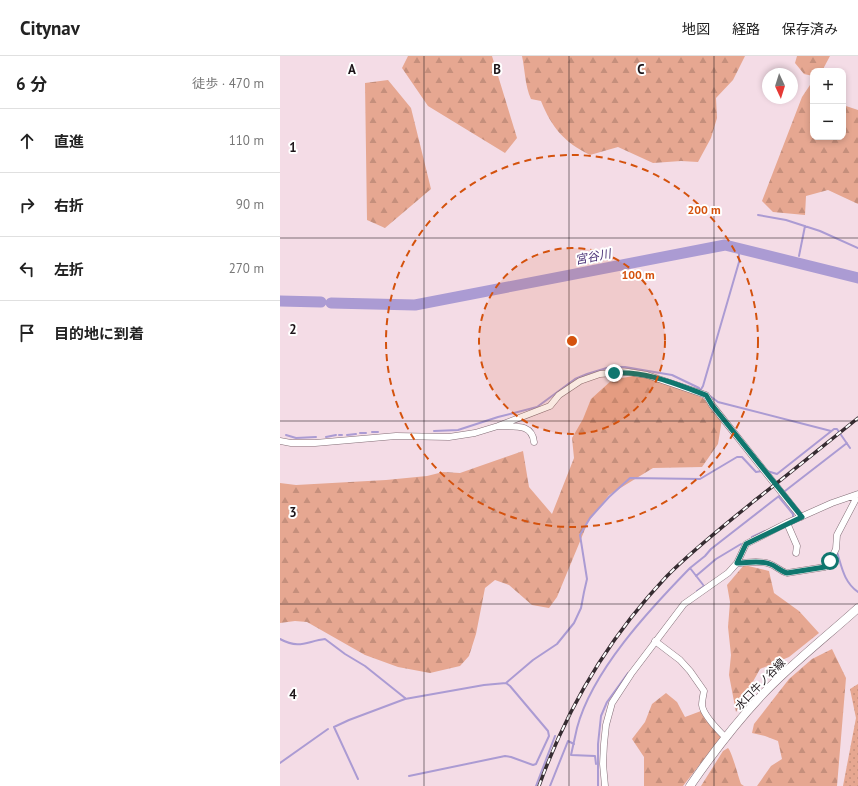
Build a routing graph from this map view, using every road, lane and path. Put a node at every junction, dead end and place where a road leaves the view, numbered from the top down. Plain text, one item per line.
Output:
1 (710, 388) dead end
2 (706, 395) junction
3 (498, 426) junction
4 (280, 441) edge
5 (534, 442) dead end
6 (858, 495) edge
7 (802, 517) junction
8 (787, 523) junction
9 (796, 552) dead end
10 (737, 563) junction
11 (858, 608) edge
12 (655, 641) junction
13 (725, 737) junction
14 (605, 786) edge
15 (690, 786) edge

1 - 2 street
2 - 3 street
2 - 7 street
3 - 4 street
3 - 5 street
6 - 7 street
6 - 10 street
7 - 8 street
8 - 9 street
8 - 10 street
10 - 12 street
11 - 13 main road, 水口牛ノ谷線
12 - 13 street
12 - 14 street
13 - 15 main road, 水口牛ノ谷線

